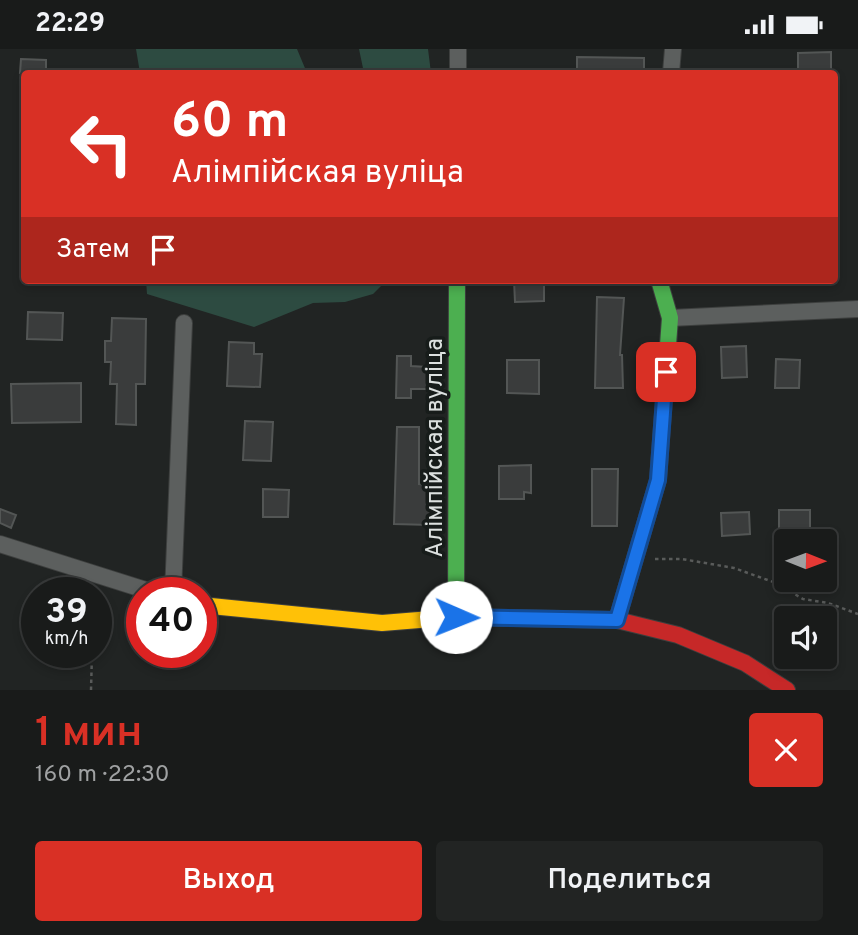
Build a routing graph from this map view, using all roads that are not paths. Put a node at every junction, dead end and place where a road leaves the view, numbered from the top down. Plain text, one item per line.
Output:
1 (458, 49) edge
2 (673, 49) edge
3 (458, 70) edge
4 (671, 70) edge
5 (457, 284) edge
6 (660, 284) edge
7 (858, 309) edge
8 (670, 318) junction
9 (184, 323) dead end
10 (0, 544) edge
11 (174, 577) edge
12 (126, 584) edge
13 (217, 607) edge
14 (456, 617) junction
15 (617, 620) junction
16 (787, 690) edge

1 - 3 street
2 - 4 street
5 - 14 street, Алімпійская вуліца
6 - 8 street
7 - 8 street
8 - 15 street
9 - 11 street
10 - 12 street
13 - 14 street
14 - 15 street
15 - 16 street

